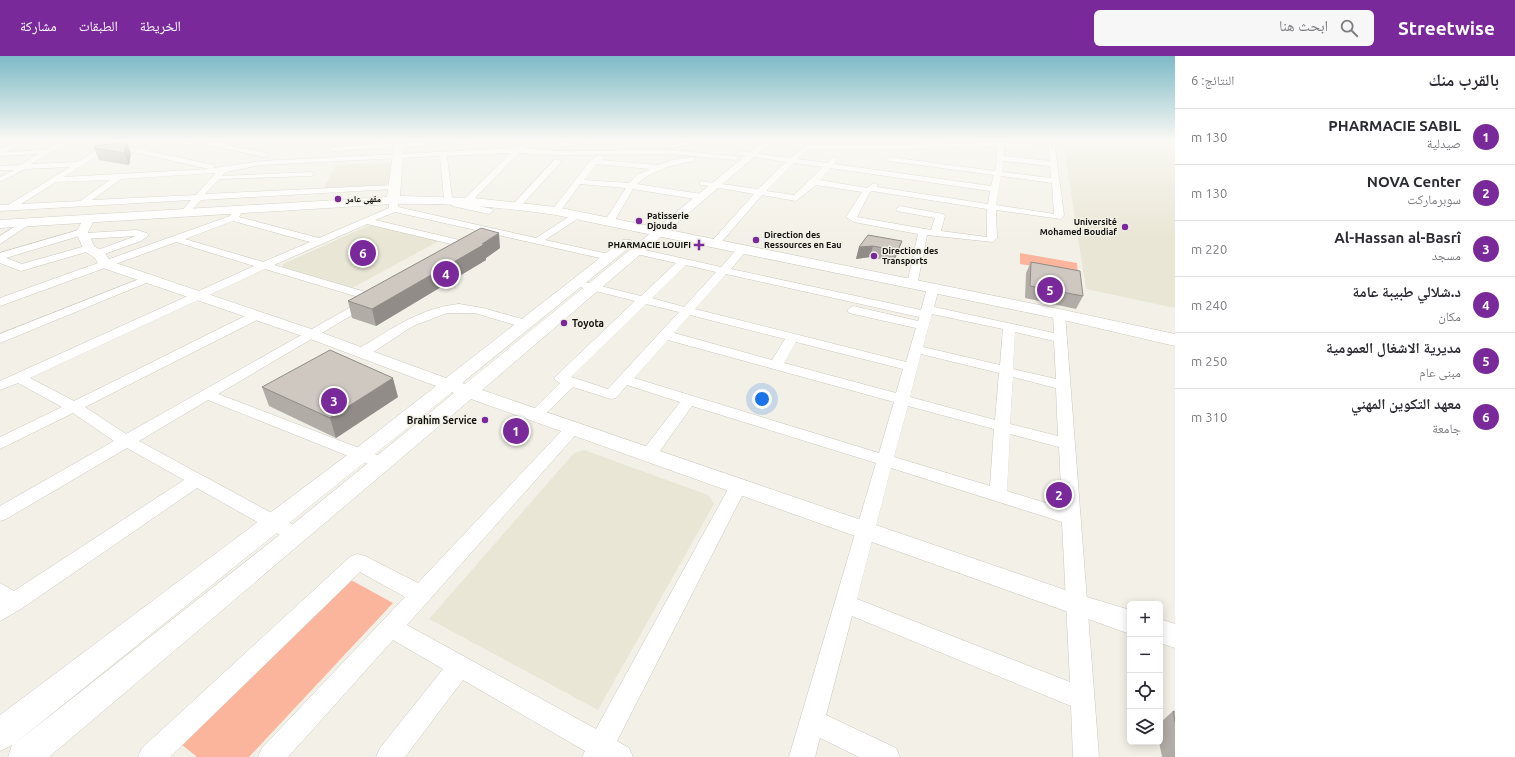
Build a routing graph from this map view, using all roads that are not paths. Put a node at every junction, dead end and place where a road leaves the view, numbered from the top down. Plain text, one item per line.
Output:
1 (13, 173) edge
2 (66, 173) edge
3 (190, 173) edge
4 (221, 173) edge
5 (398, 173) edge
6 (444, 173) edge
7 (494, 173) edge
8 (546, 173) edge
9 (585, 173) edge
10 (641, 173) edge
11 (649, 173) edge
12 (722, 173) edge
13 (780, 173) edge
14 (822, 173) edge
15 (880, 173) joint
16 (997, 173) joint
17 (1054, 173) edge
18 (174, 174) junction
19 (311, 174) dead end
20 (63, 175) junction
21 (292, 175) joint
22 (41, 176) dead end
23 (26, 177) dead end
24 (118, 177) junction
25 (640, 177) junction
26 (1, 179) edge
27 (215, 179) junction
28 (54, 180) junction
29 (1054, 181) junction
30 (580, 182) junction
31 (814, 182) junction
32 (631, 186) junction
33 (360, 188) junction
34 (870, 189) junction
35 (994, 189) junction
36 (702, 190) junction
37 (760, 192) junction
38 (198, 197) junction
39 (393, 198) junction
40 (446, 198) junction
41 (147, 200) junction
42 (468, 200) junction
43 (356, 202) junction
44 (82, 204) junction
45 (503, 206) junction
46 (0, 208) edge
47 (10, 208) junction
48 (991, 208) junction
49 (900, 209) dead end
50 (185, 212) junction
51 (556, 212) junction
52 (236, 214) junction
53 (576, 216) junction
54 (366, 221) junction
55 (27, 222) junction
56 (609, 222) junction
57 (0, 224) edge
58 (465, 224) junction
59 (494, 231) junction
60 (651, 231) junction
61 (923, 232) junction
62 (935, 234) junction
63 (176, 239) junction
64 (0, 241) edge
65 (319, 241) junction
66 (475, 241) junction
67 (537, 241) junction
68 (91, 242) junction
69 (714, 244) junction
70 (742, 250) junction
71 (455, 252) edge
72 (636, 252) junction
73 (0, 256) edge
74 (609, 257) junction
75 (0, 259) edge
76 (683, 262) junction
77 (264, 266) junction
78 (720, 275) junction
79 (147, 279) junction
80 (913, 284) junction
81 (585, 285) junction
82 (933, 288) junction
83 (388, 290) edge
84 (198, 296) junction
85 (374, 298) junction
86 (3, 299) edge
87 (643, 300) junction
88 (687, 311) junction
89 (1059, 314) junction
90 (254, 316) junction
91 (925, 317) junction
92 (525, 324) junction
93 (1009, 327) junction
94 (311, 334) junction
95 (665, 335) junction
96 (793, 337) junction
97 (1060, 338) junction
98 (0, 339) edge
99 (1175, 340) edge
100 (916, 349) junction
101 (362, 353) junction
102 (776, 365) junction
103 (911, 367) junction
104 (1006, 371) junction
105 (625, 380) junction
106 (7, 381) edge
107 (570, 382) junction
108 (1063, 385) junction
109 (459, 388) junction
110 (207, 395) junction
111 (902, 399) junction
112 (689, 400) junction
113 (74, 407) junction
114 (537, 414) junction
115 (1003, 426) junction
116 (574, 428) junction
117 (126, 441) junction
118 (0, 444) edge
119 (1067, 444) junction
120 (649, 454) junction
121 (361, 455) junction
122 (885, 460) junction
123 (382, 463) junction
124 (197, 480) junction
125 (738, 486) junction
126 (998, 495) junction
127 (0, 514) edge
128 (1072, 518) junction
129 (274, 523) junction
130 (865, 530) junction
131 (296, 535) junction
132 (421, 594) junction
133 (5, 603) edge
134 (845, 604) junction
135 (1077, 605) junction
136 (1127, 621) edge
137 (391, 627) junction
138 (1163, 632) edge
139 (1175, 636) edge
140 (460, 666) junction
141 (1083, 699) junction
142 (812, 721) junction
143 (0, 735) edge
144 (598, 751) edge
145 (24, 757) edge
146 (151, 757) edge
147 (271, 757) edge
148 (389, 757) edge
149 (620, 757) edge
150 (802, 757) edge
151 (887, 757) edge
152 (1086, 757) edge

1 - 26 street
2 - 20 street
3 - 18 street
4 - 27 street
5 - 39 main road
6 - 40 street
7 - 42 street
8 - 45 street
9 - 30 street
10 - 25 street
11 - 25 street
12 - 36 street
13 - 37 street
14 - 31 street
15 - 34 street
15 - 35 street
16 - 29 street
16 - 35 street
17 - 29 street
18 - 24 street
18 - 41 street
19 - 21 street
20 - 22 street
20 - 28 street
21 - 27 street
23 - 26 street
24 - 28 street
24 - 44 street
25 - 32 street
27 - 38 street
28 - 47 street
29 - 48 street
30 - 32 street
30 - 51 street
31 - 34 street
31 - 37 street
32 - 36 street
32 - 56 street
33 - 38 street
33 - 39 street
33 - 43 street
34 - 48 street
34 - 61 street
35 - 48 street
36 - 37 street
36 - 60 street
37 - 69 street
38 - 41 street
38 - 50 street
39 - 40 main road
39 - 43 main road
39 - 54 street
39 - 58 street
40 - 42 main road
40 - 45 street
41 - 44 street
42 - 45 main road
43 - 52 main road
44 - 47 street
45 - 51 main road
45 - 58 street
46 - 47 street
48 - 62 street
49 - 62 street
50 - 52 main road
50 - 68 main road
51 - 53 main road
52 - 63 street
52 - 65 street
53 - 56 main road
53 - 67 street
54 - 65 street
54 - 66 street
55 - 57 main road
55 - 64 street
55 - 68 main road
56 - 60 main road
58 - 59 street
59 - 66 street
59 - 67 street
60 - 69 main road
60 - 72 street
60 - 74 street
61 - 62 street
61 - 80 street
63 - 68 street
63 - 77 street
65 - 77 street
66 - 71 street
67 - 74 street
68 - 73 street
68 - 75 street
68 - 79 street
68 - 86 street
69 - 70 main road
70 - 78 street
70 - 80 main road
72 - 76 street
72 - 81 street
74 - 81 street
76 - 78 street
76 - 87 street
77 - 84 street
77 - 85 street
78 - 88 street
78 - 91 street
79 - 84 street
79 - 98 street
80 - 82 main road
81 - 87 street
81 - 92 street
81 - 109 street
82 - 89 main road
82 - 91 street
83 - 85 street
84 - 90 street
84 - 106 street
85 - 94 street
87 - 88 street
87 - 107 street
88 - 95 street
88 - 96 street
89 - 97 street
89 - 99 main road
90 - 94 street
90 - 113 street
91 - 93 street
91 - 100 street
92 - 101 street
92 - 109 street
93 - 97 street
93 - 104 street
94 - 101 street
94 - 110 street
95 - 102 street
95 - 105 street
96 - 102 street
96 - 103 street
97 - 108 street
100 - 103 street
100 - 104 street
101 - 109 street
102 - 111 street
103 - 111 street
104 - 108 street
104 - 115 street
105 - 107 street
105 - 112 street
106 - 113 street
107 - 114 street
108 - 119 street
109 - 114 street
109 - 121 street
109 - 123 street
110 - 117 street
110 - 121 street
111 - 115 street
111 - 122 street
112 - 120 street
112 - 122 street
113 - 117 street
113 - 118 street
114 - 116 street
115 - 119 street
115 - 126 street
116 - 120 street
116 - 132 street
117 - 124 street
117 - 127 street
119 - 128 street
120 - 125 street
121 - 123 street
121 - 129 street
122 - 126 street
122 - 130 street
123 - 131 street
124 - 129 street
124 - 133 street
125 - 130 street
125 - 144 street
126 - 128 street
128 - 135 street
129 - 131 street
129 - 143 street
130 - 134 street
130 - 135 street
131 - 145 street
132 - 137 street
132 - 146 street
134 - 141 street
134 - 142 street
135 - 136 street
135 - 141 street
137 - 140 street
137 - 147 street
138 - 139 street
140 - 144 street
140 - 148 street
141 - 152 street
142 - 150 street
142 - 151 street
144 - 149 street

